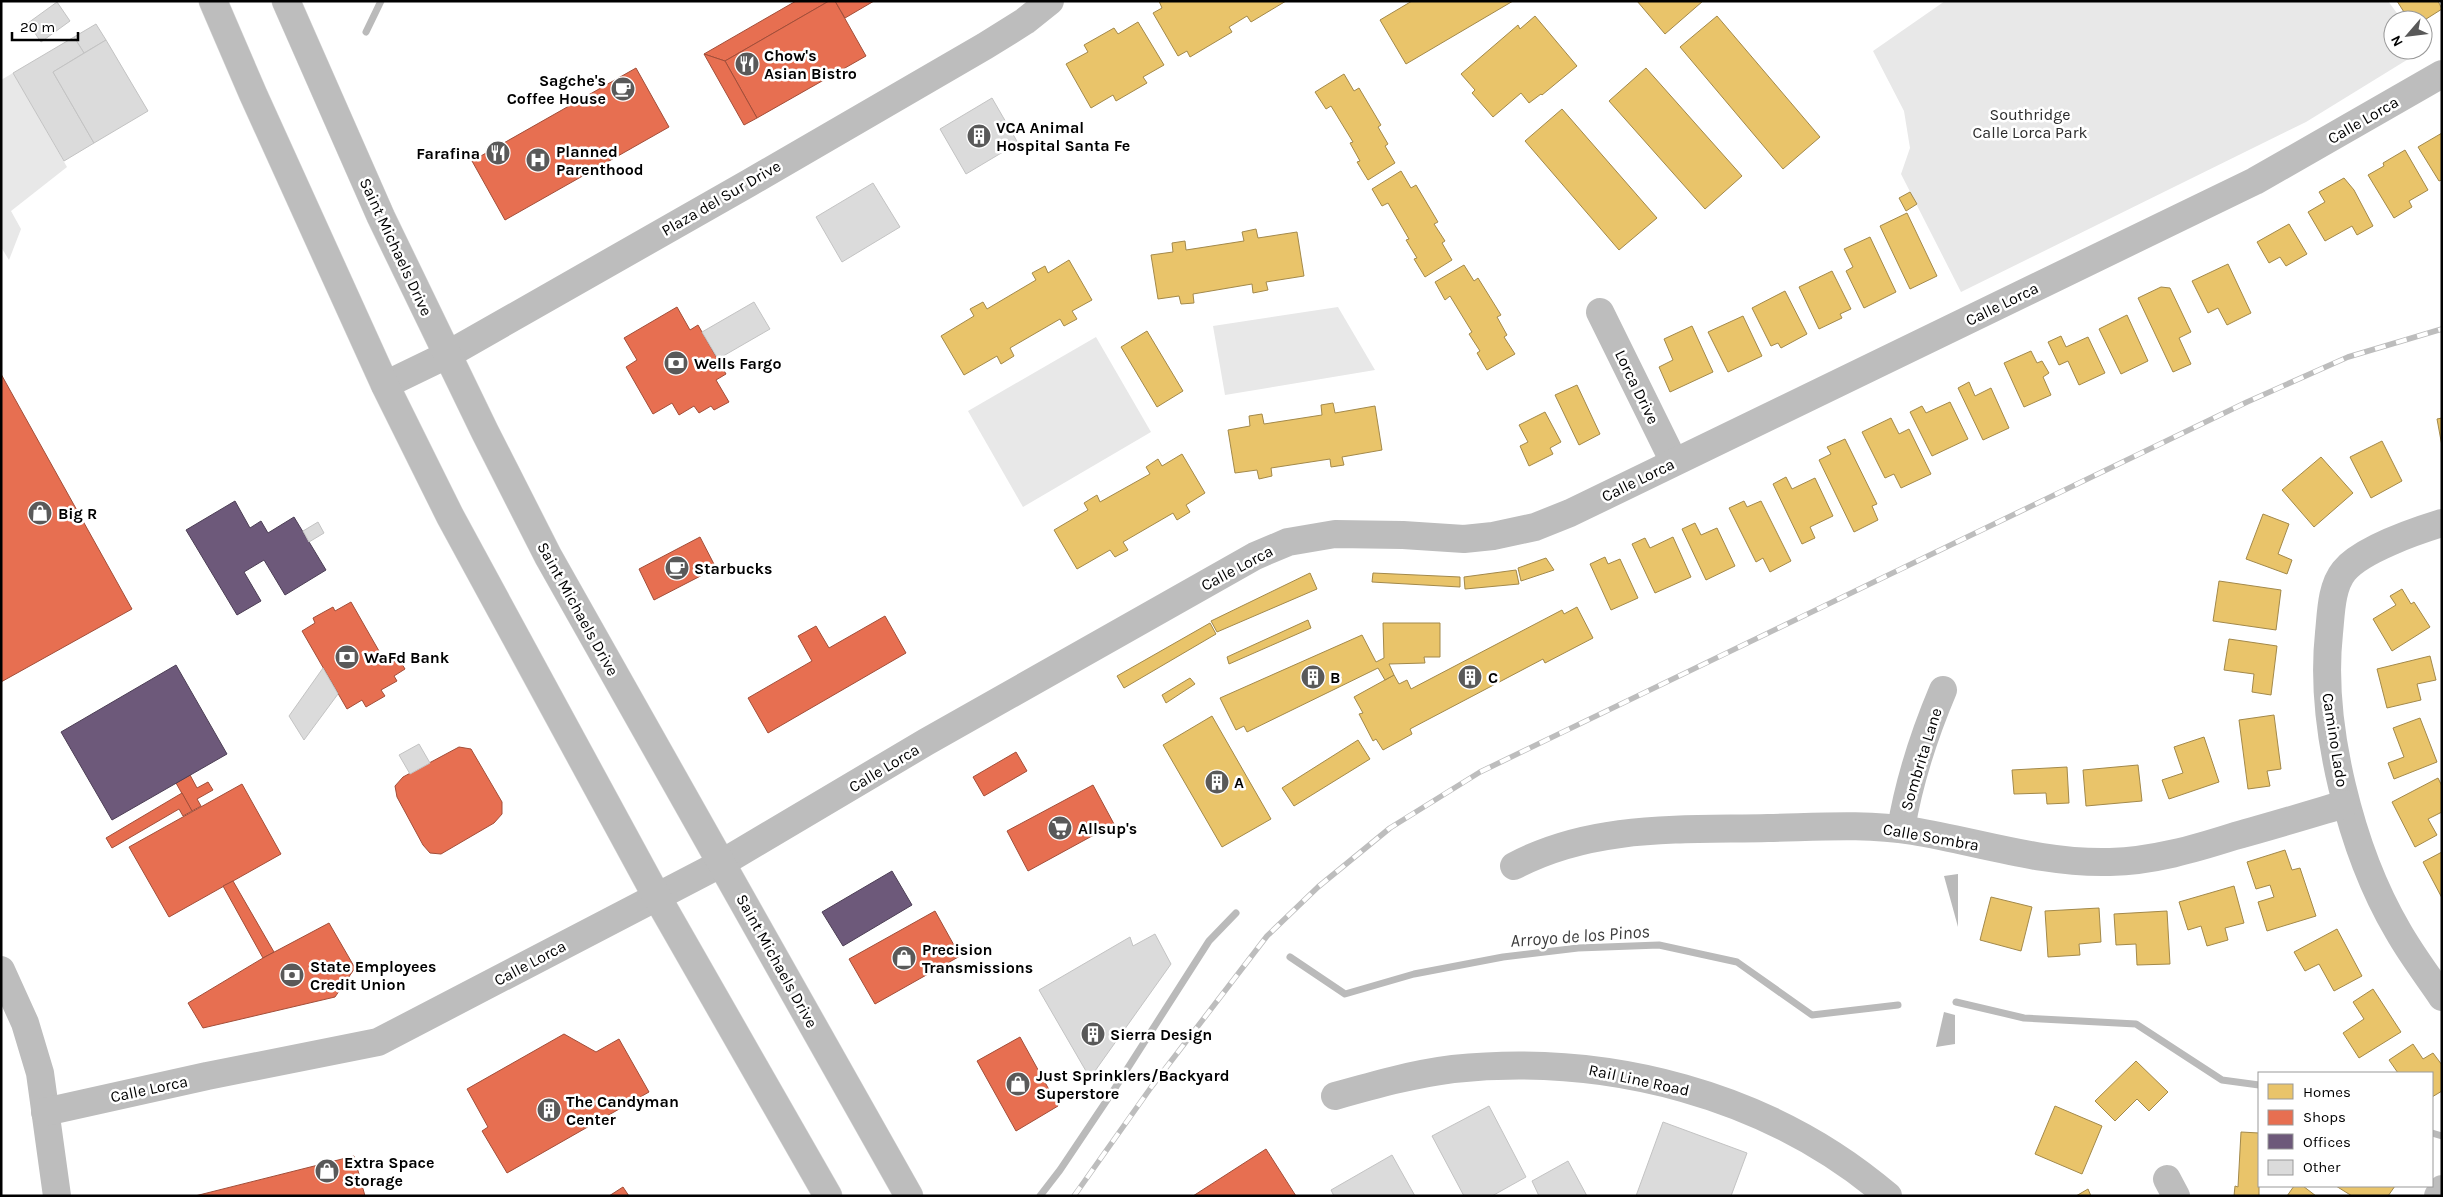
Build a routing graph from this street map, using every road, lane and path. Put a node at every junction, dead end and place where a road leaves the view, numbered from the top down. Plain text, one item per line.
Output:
1 (213, 1) edge
2 (286, 1) edge
3 (1050, 1) edge
4 (2442, 74) edge
5 (1600, 312) dead end
6 (447, 355) junction
7 (385, 385) junction
8 (1674, 462) junction
9 (2442, 523) edge
10 (1943, 690) dead end
11 (2345, 804) junction
12 (1901, 829) junction
13 (722, 863) junction
14 (1514, 866) dead end
15 (657, 897) junction
16 (1, 970) edge
17 (2442, 997) edge
18 (1335, 1096) dead end
19 (45, 1112) junction
20 (2442, 1189) edge
21 (57, 1196) edge
22 (828, 1196) edge
23 (909, 1196) edge
24 (1888, 1196) edge
25 (2438, 1196) edge

1 - 7 street
2 - 6 street, Saint Michaels Drive
3 - 6 street, Plaza del Sur Drive
4 - 8 street, Calle Lorca
5 - 8 street, Lorca Drive
6 - 7 street, Plaza del Sur Drive
6 - 13 street, Saint Michaels Drive
7 - 15 street
8 - 13 street, Calle Lorca
9 - 11 street, Camino Lado
10 - 12 street, Sombrita Lane
11 - 12 street, Calle Sombra
11 - 17 street, Camino Lado
12 - 14 street, Calle Sombra
13 - 15 street, Calle Lorca
13 - 23 street, Saint Michaels Drive
15 - 19 street, Calle Lorca
15 - 22 street
16 - 19 street
18 - 24 street, Rail Line Road
19 - 21 street
20 - 25 street

